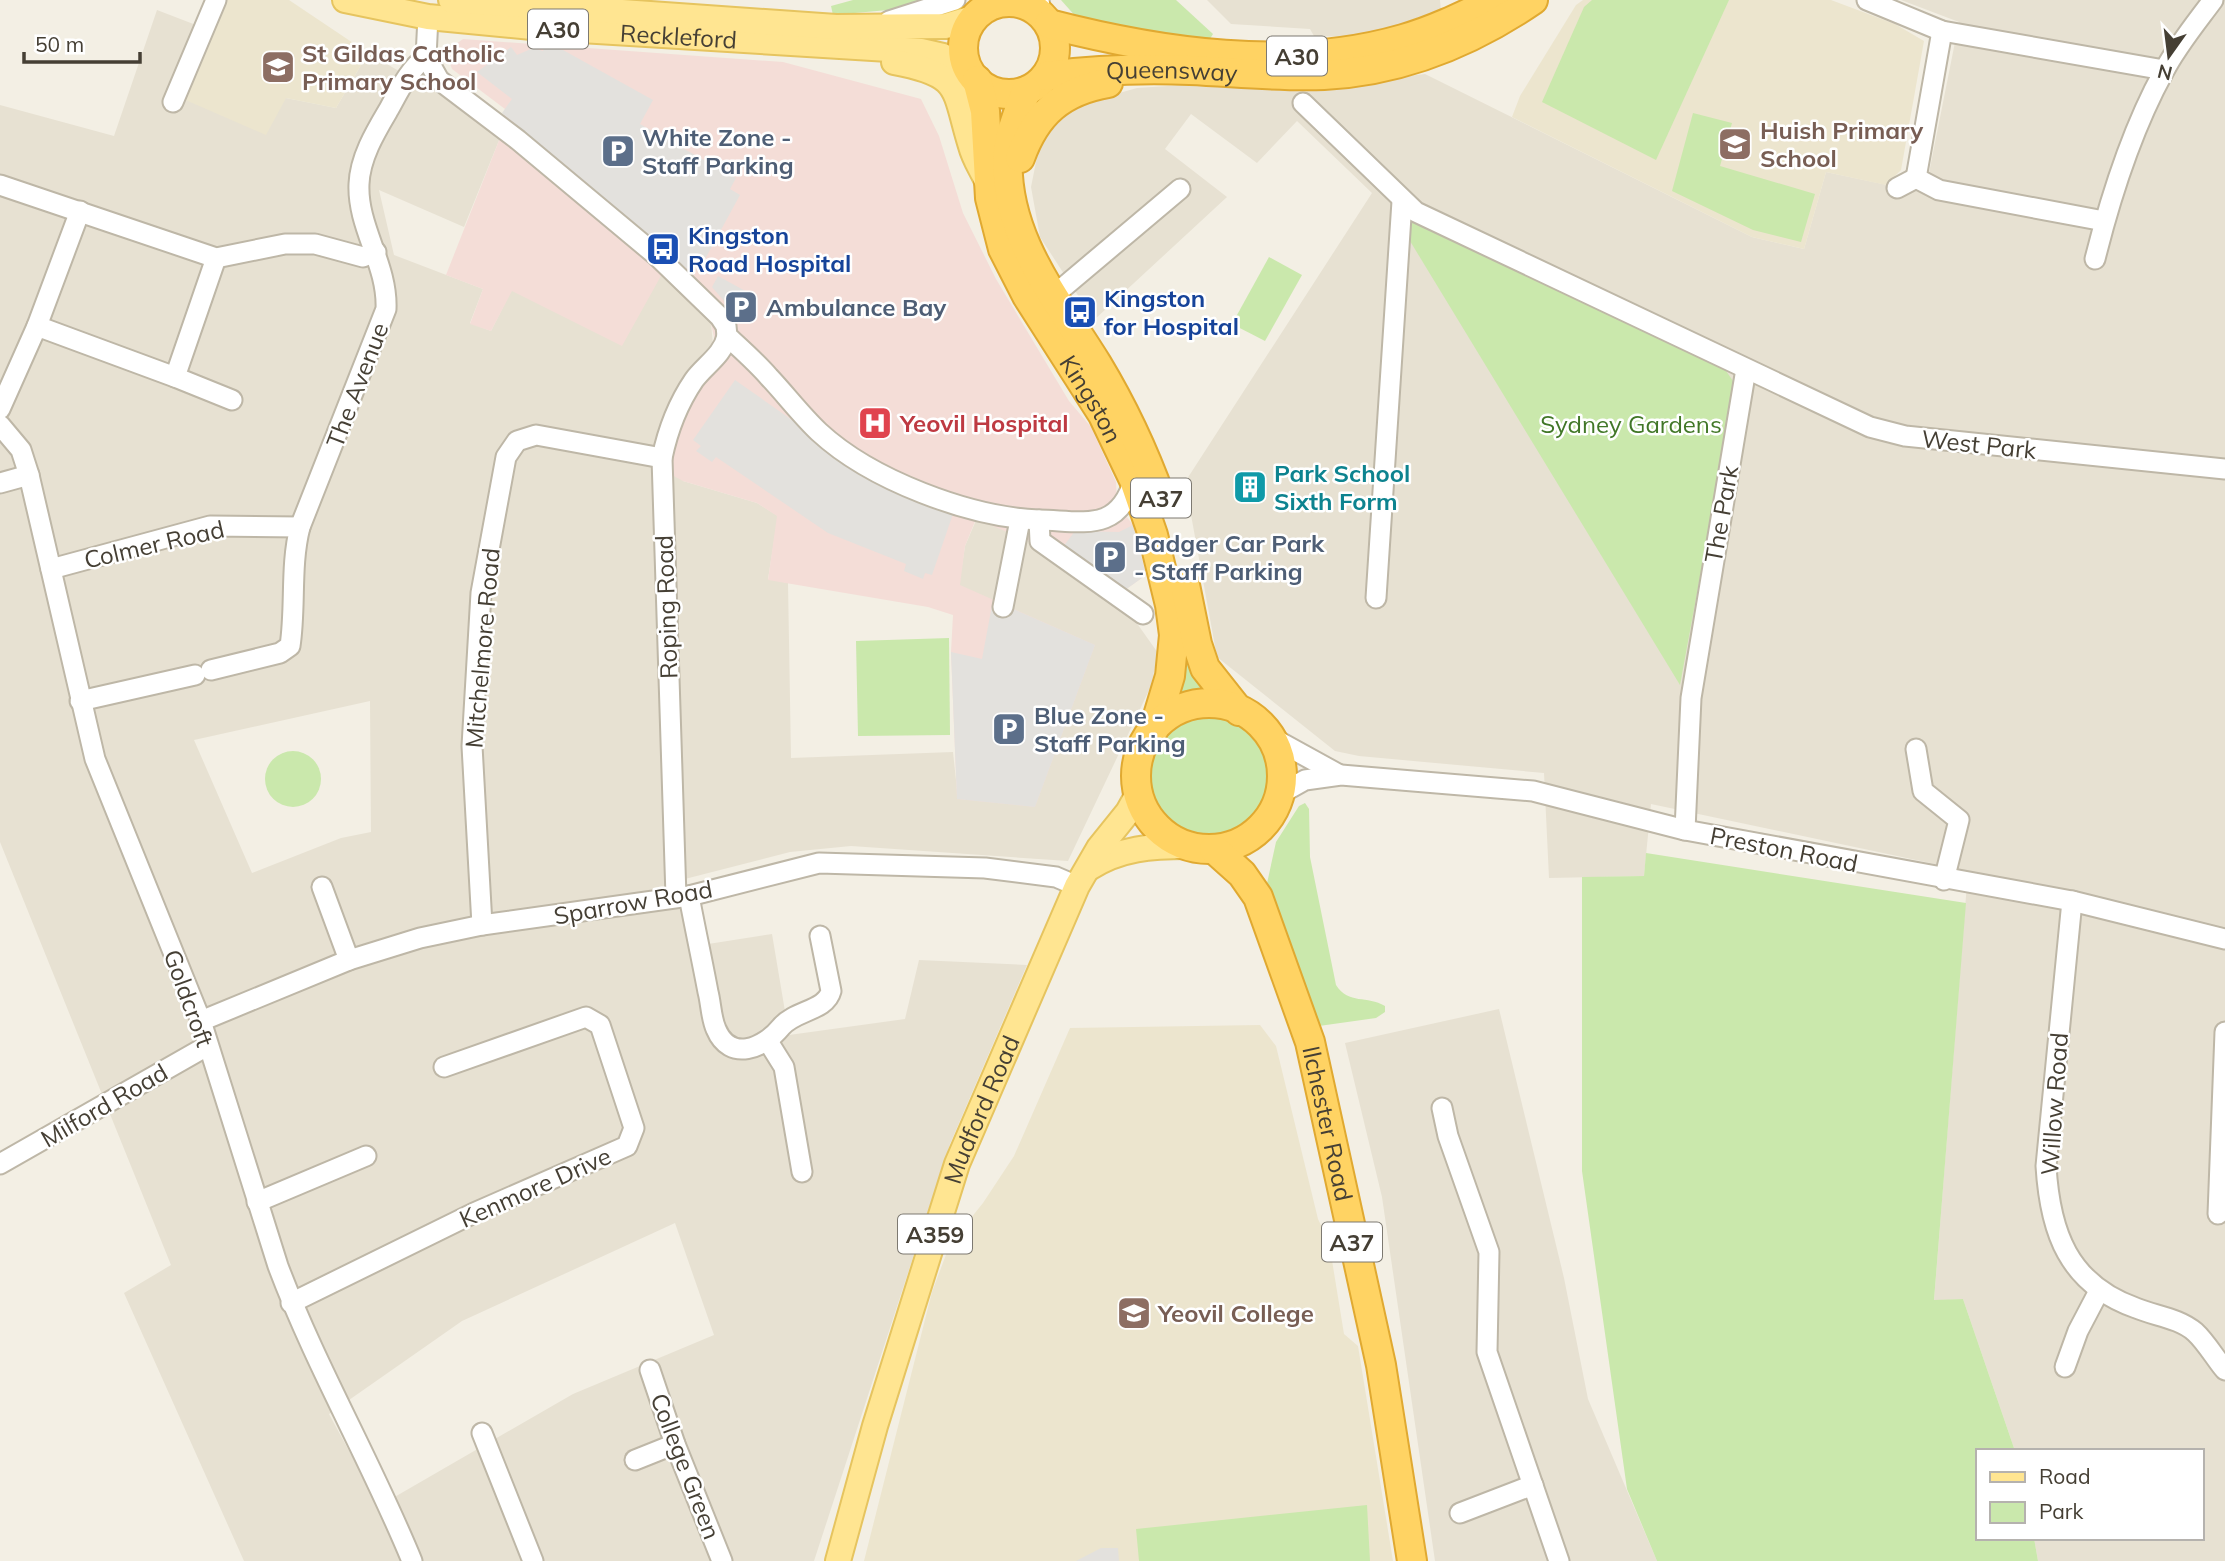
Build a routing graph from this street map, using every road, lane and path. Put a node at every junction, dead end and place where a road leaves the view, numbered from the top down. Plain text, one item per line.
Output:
1 (216, 0) edge
2 (345, 0) edge
3 (451, 0) edge
4 (1496, 0) edge
5 (1533, 0) edge
6 (1867, 0) edge
7 (2213, 0) edge
8 (977, 6) edge
9 (1043, 13) edge
10 (428, 17) junction
11 (1942, 31) junction
12 (820, 46) junction
13 (426, 57) junction
14 (1162, 69) junction
15 (2164, 70) junction
16 (973, 75) junction
17 (1036, 83) junction
18 (173, 102) dead end
19 (1303, 103) dead end
20 (1916, 178) junction
21 (0, 185) edge
22 (999, 185) junction
23 (1897, 188) dead end
24 (1180, 189) dead end
25 (1402, 201) junction
26 (80, 211) junction
27 (2104, 221) junction
28 (376, 252) junction
29 (216, 258) junction
30 (2095, 259) dead end
31 (1053, 296) junction
32 (37, 326) junction
33 (727, 336) junction
34 (1746, 369) junction
35 (175, 377) junction
36 (232, 400) dead end
37 (0, 409) edge
38 (0, 425) edge
39 (662, 458) junction
40 (2225, 469) edge
41 (29, 475) junction
42 (1134, 480) junction
43 (0, 483) edge
44 (1029, 520) junction
45 (300, 527) junction
46 (51, 569) junction
47 (1376, 598) dead end
48 (1136, 604) dead end
49 (1003, 607) dead end
50 (80, 701) junction
51 (1239, 711) junction
52 (1154, 729) junction
53 (1269, 736) junction
54 (1916, 749) dead end
55 (1340, 775) junction
56 (1138, 794) junction
57 (1280, 794) junction
58 (1263, 825) junction
59 (1685, 830) junction
60 (1201, 847) junction
61 (1083, 877) junction
62 (1944, 880) junction
63 (322, 887) dead end
64 (682, 896) junction
65 (1258, 897) junction
66 (2072, 901) junction
67 (482, 925) junction
68 (820, 936) dead end
69 (2225, 939) edge
70 (349, 960) junction
71 (201, 1021) junction
72 (2225, 1032) edge
73 (769, 1042) junction
74 (207, 1046) junction
75 (444, 1067) dead end
76 (1442, 1108) dead end
77 (366, 1156) dead end
78 (796, 1163) dead end
79 (0, 1164) edge
80 (257, 1202) junction
81 (2218, 1214) dead end
82 (2099, 1291) junction
83 (291, 1303) junction
84 (2065, 1367) dead end
85 (650, 1370) dead end
86 (2225, 1370) edge
87 (482, 1433) dead end
88 (675, 1444) junction
89 (635, 1460) dead end
90 (1533, 1485) junction
91 (1460, 1513) dead end
92 (412, 1561) edge
93 (533, 1561) edge
94 (722, 1561) edge
95 (838, 1561) edge
96 (1412, 1561) edge
97 (1559, 1561) edge

1 - 18 street
2 - 10 main road, Reckleford / A30
3 - 8 main road, Reckleford / A30
4 - 9 highway, Queensway / A30
5 - 14 highway, Queensway / A30
6 - 11 street
7 - 15 street
8 - 9 highway
8 - 16 highway
9 - 17 highway
10 - 12 main road, Reckleford / A30
10 - 13 street
11 - 15 street
11 - 20 street
12 - 16 main road, Reckleford / A30
12 - 22 main road
13 - 28 street, The Avenue
13 - 33 street
14 - 17 highway, Queensway / A30
14 - 22 highway
15 - 27 street
16 - 17 highway
16 - 22 highway, Kingston / A37
17 - 22 highway, Kingston / A37
19 - 25 street
20 - 23 street
20 - 27 street
21 - 26 street
22 - 31 highway, Kingston / A37
22 - 42 highway, Kingston / A37
24 - 31 street
25 - 34 street
25 - 47 street
26 - 29 street
26 - 32 street
27 - 30 street
28 - 29 street
28 - 45 street, The Avenue
29 - 35 street
31 - 51 highway, Kingston / A37
32 - 35 street
32 - 37 street
33 - 39 street, Roping Road
33 - 44 street
34 - 40 street, West Park
34 - 59 street, The Park
35 - 36 street
38 - 41 street, Goldcroft
39 - 64 street, Roping Road
39 - 67 street, Mitchelmore Road
41 - 43 street
41 - 46 street, Goldcroft
42 - 44 street
42 - 52 highway, Kingston / A37
44 - 48 street
44 - 49 street
45 - 46 street, Colmer Road
45 - 50 street, The Avenue
46 - 50 street, Goldcroft
50 - 71 street, Goldcroft
51 - 52 highway, A37
51 - 53 highway, A37
52 - 56 highway, A37
53 - 55 street, Preston Road
53 - 57 highway
54 - 62 street
55 - 57 street, Preston Road
55 - 59 street, Preston Road
56 - 60 highway, A37
56 - 61 main road, Mudford Road / A359
57 - 58 highway, A37
58 - 60 highway, A37
58 - 65 highway, Ilchester Road / A37
59 - 62 street, Preston Road
60 - 61 main road
60 - 65 highway, Ilchester Road / A37
61 - 64 street, Sparrow Road
61 - 95 main road, Mudford Road / A359
62 - 66 street, Preston Road
63 - 70 street
64 - 67 street, Sparrow Road
64 - 73 street, Roping Road
65 - 96 highway, Ilchester Road / A37
66 - 69 street, Preston Road
66 - 82 street, Willow Road
67 - 70 street, Sparrow Road
68 - 73 street
70 - 71 street, Sparrow Road
71 - 74 street, Goldcroft
72 - 81 street
73 - 78 street
74 - 79 street, Milford Road
74 - 80 street, Goldcroft
75 - 83 street, Kenmore Drive
76 - 90 street
77 - 80 street
80 - 83 street, Goldcroft
82 - 84 street
82 - 86 street, Willow Road
83 - 92 street, Goldcroft
85 - 88 street, College Green
87 - 93 street
88 - 89 street
88 - 94 street, College Green
90 - 91 street
90 - 97 street

